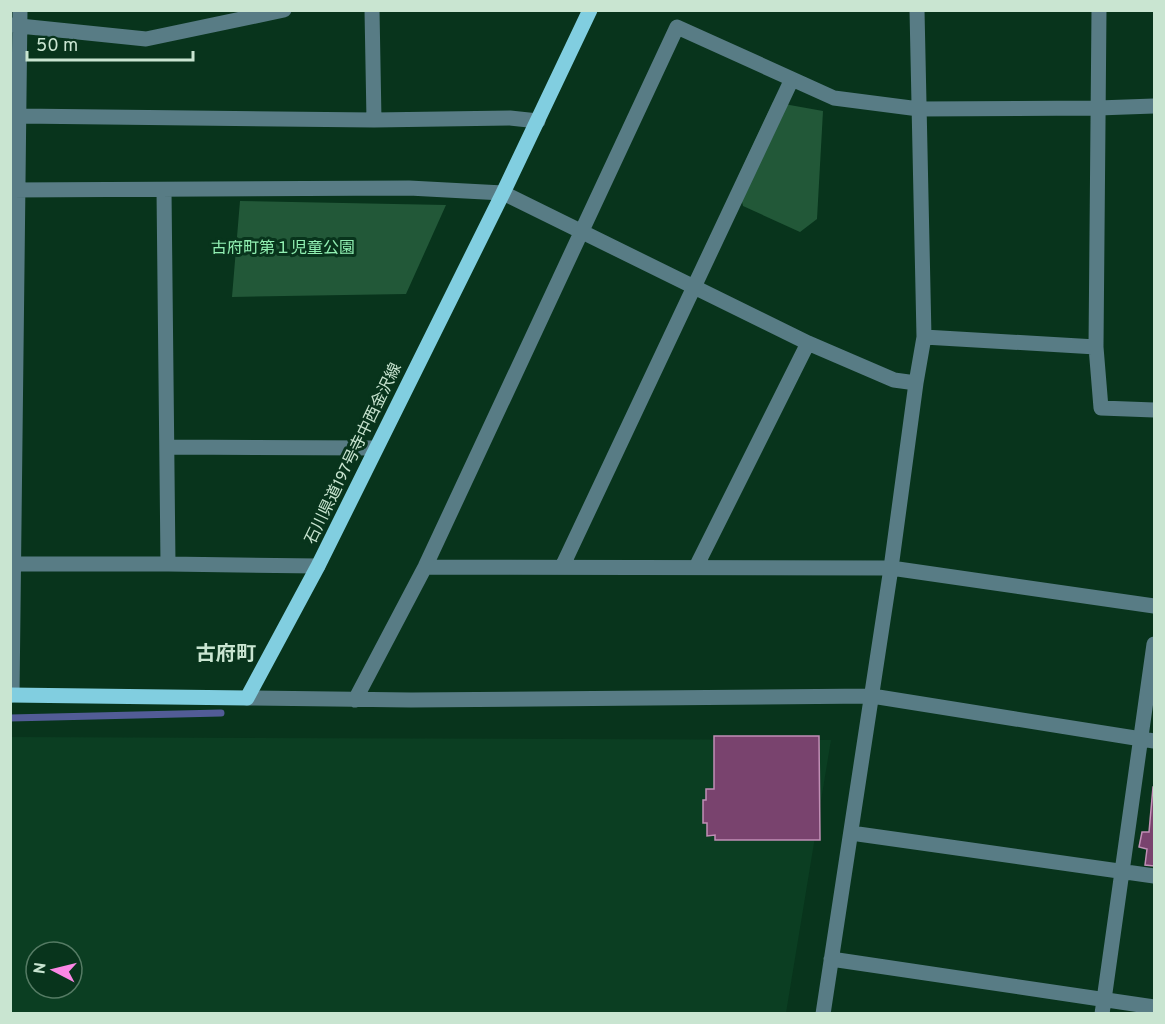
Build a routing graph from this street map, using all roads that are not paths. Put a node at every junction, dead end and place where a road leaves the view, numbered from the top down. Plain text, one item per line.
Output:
1 (284, 10) edge
2 (372, 10) edge
3 (591, 10) edge
4 (917, 10) edge
5 (1099, 10) edge
6 (17, 21) edge
7 (792, 79) junction
8 (1155, 106) edge
9 (1098, 108) junction
10 (919, 110) junction
11 (19, 116) junction
12 (374, 120) junction
13 (538, 121) junction
14 (15, 190) edge
15 (164, 190) junction
16 (504, 193) junction
17 (584, 230) junction
18 (694, 286) junction
19 (924, 337) junction
20 (808, 343) junction
21 (1096, 347) junction
22 (916, 383) junction
23 (1155, 410) edge
24 (167, 447) junction
25 (376, 447) junction
26 (12, 564) edge
27 (168, 564) junction
28 (318, 566) junction
29 (425, 567) junction
30 (562, 567) junction
31 (696, 567) junction
32 (891, 568) junction
33 (1155, 606) edge
34 (1155, 644) edge
35 (11, 695) edge
36 (872, 696) junction
37 (247, 698) junction
38 (355, 700) junction
39 (1148, 740) edge
40 (851, 833) junction
41 (1122, 871) junction
42 (1155, 876) edge
43 (831, 959) junction
44 (1103, 1007) edge
45 (1155, 1007) edge
46 (823, 1014) edge

1 - 6 street
2 - 12 street
3 - 13 main road, 石川県道197号寺中西金沢線
4 - 10 street
5 - 9 street
6 - 11 street
7 - 10 street
7 - 17 street
7 - 18 street
8 - 9 street
9 - 10 street
9 - 21 street
10 - 19 street
11 - 12 street
11 - 14 street
12 - 13 street
13 - 16 main road, 石川県道197号寺中西金沢線
14 - 15 street
14 - 26 street
15 - 16 street
15 - 24 street
16 - 17 street
16 - 25 main road, 石川県道197号寺中西金沢線
17 - 18 street
17 - 29 street
18 - 20 street
18 - 30 street
19 - 21 street
19 - 22 street
20 - 22 street
20 - 31 street
21 - 23 street
22 - 32 street
24 - 25 street
24 - 27 street
25 - 28 main road, 石川県道197号寺中西金沢線
26 - 27 street
26 - 35 street
27 - 28 street
28 - 37 main road, 石川県道197号寺中西金沢線
29 - 30 street
29 - 38 street
30 - 31 street
31 - 32 street
32 - 33 street
32 - 36 street
34 - 39 street
35 - 37 main road
36 - 38 street
36 - 39 street
36 - 40 street
37 - 38 street
39 - 41 street
40 - 41 street
40 - 43 street
41 - 42 street
41 - 44 street
43 - 44 street
43 - 46 street
44 - 45 street

